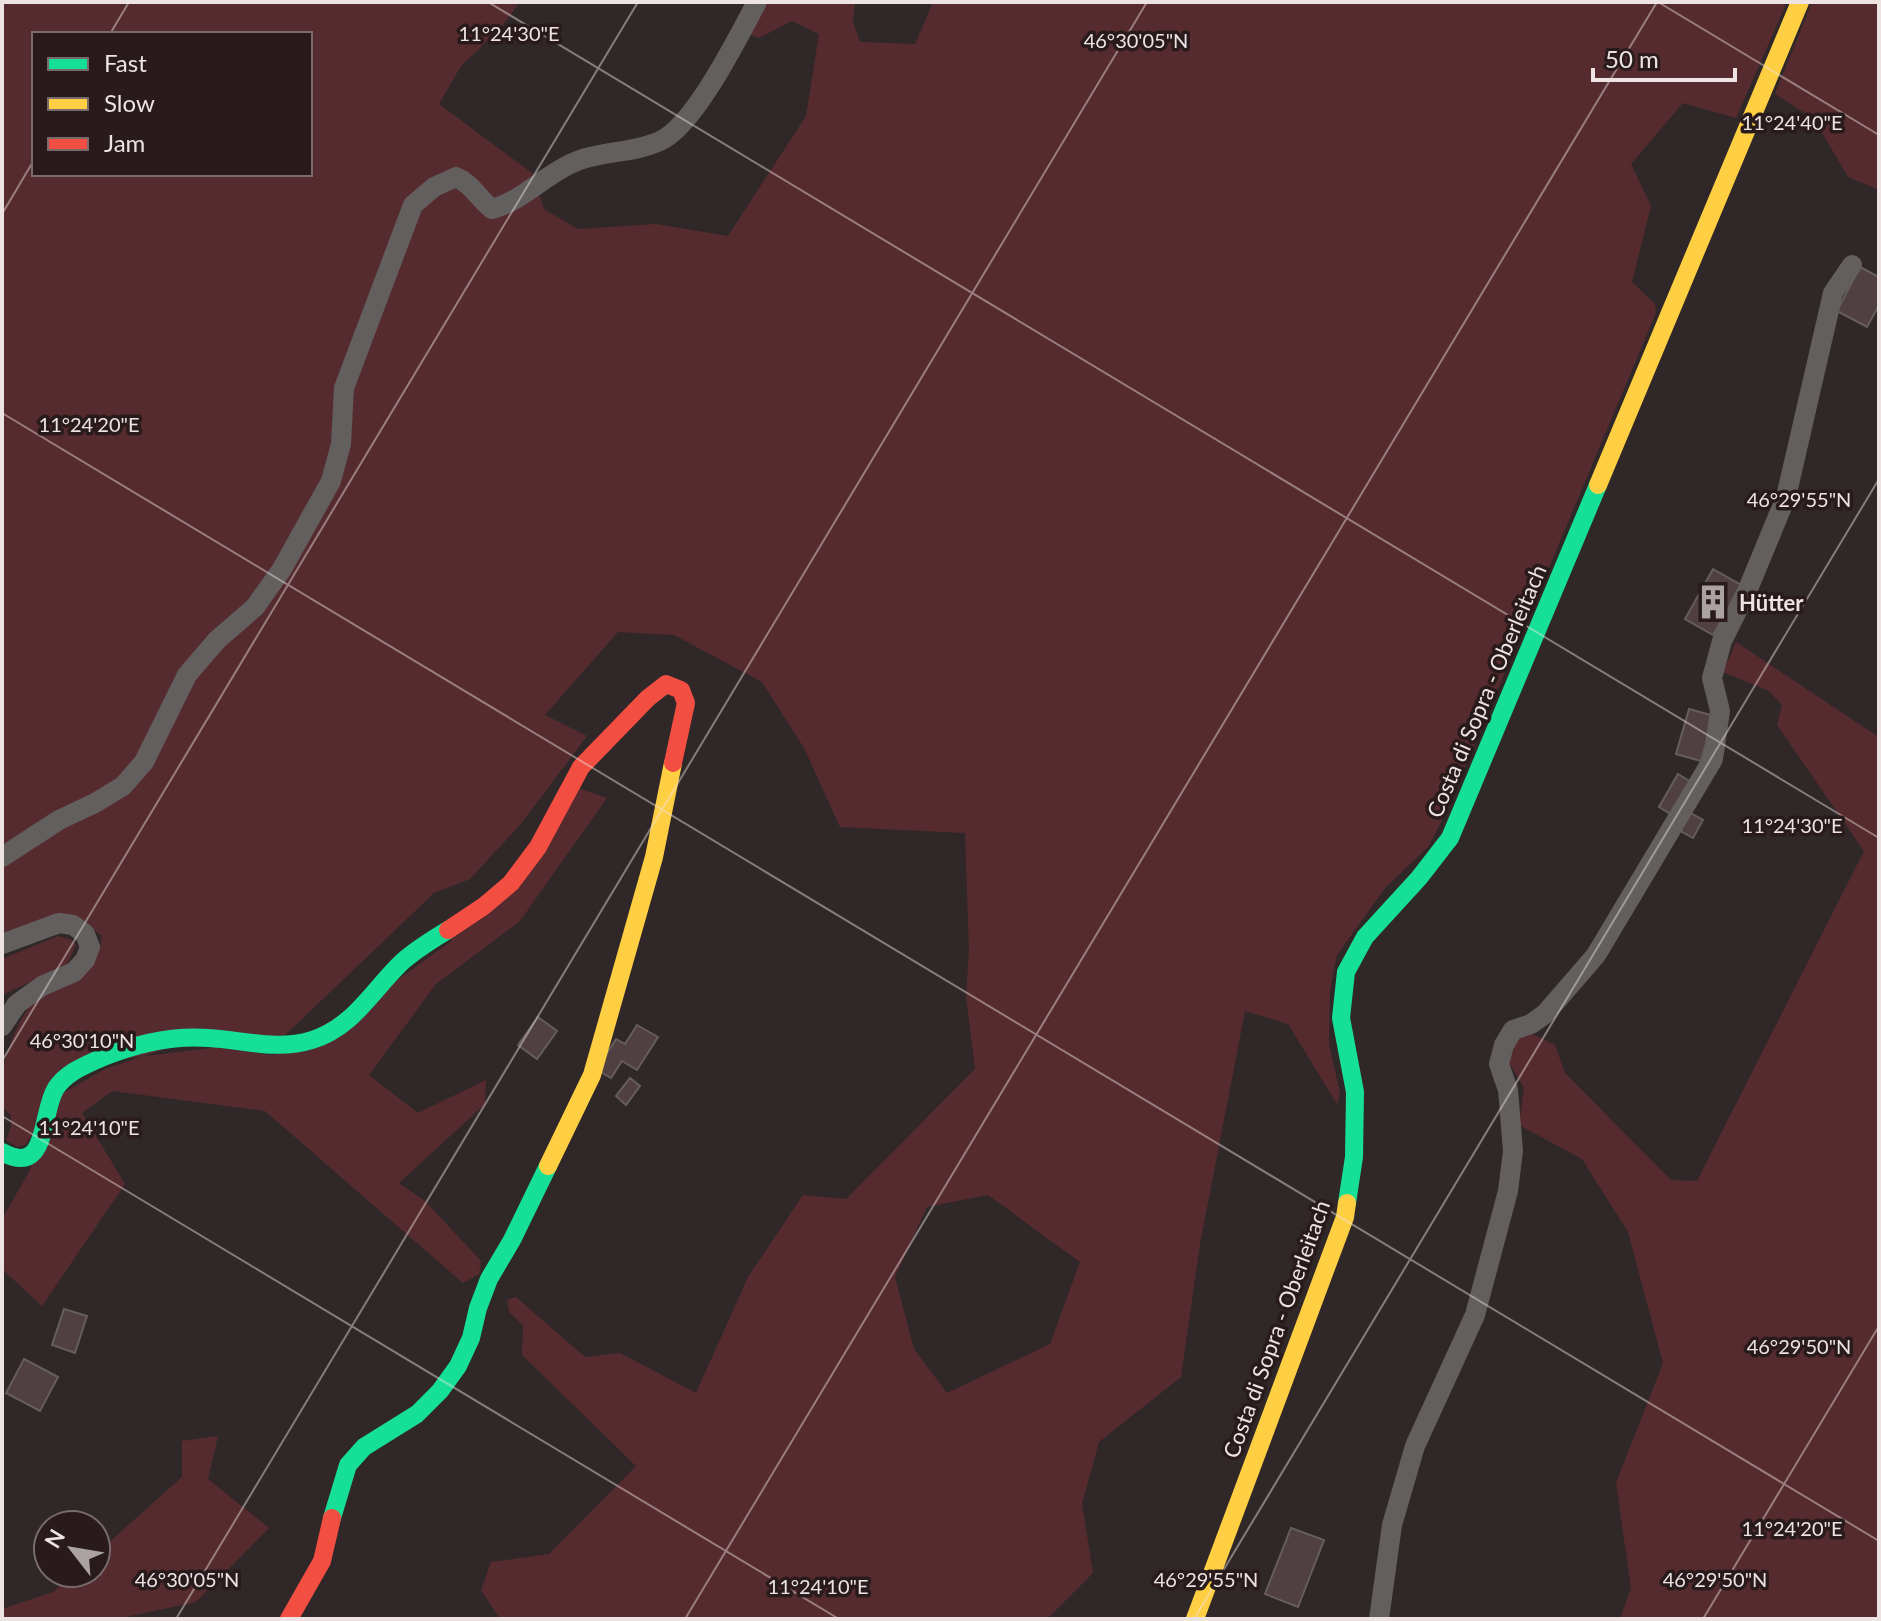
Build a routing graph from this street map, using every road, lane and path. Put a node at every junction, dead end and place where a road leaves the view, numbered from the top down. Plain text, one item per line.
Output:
1 (757, 2) edge
2 (1800, 2) edge
3 (1852, 265) dead end
4 (2, 857) edge
5 (2, 944) edge
6 (2, 1026) edge
7 (2, 1152) edge
8 (289, 1619) edge
9 (1195, 1619) edge
10 (1379, 1619) edge

1 - 4 street
2 - 9 street, Costa di Sopra - Oberleitach
3 - 10 street
5 - 6 street
7 - 8 street

